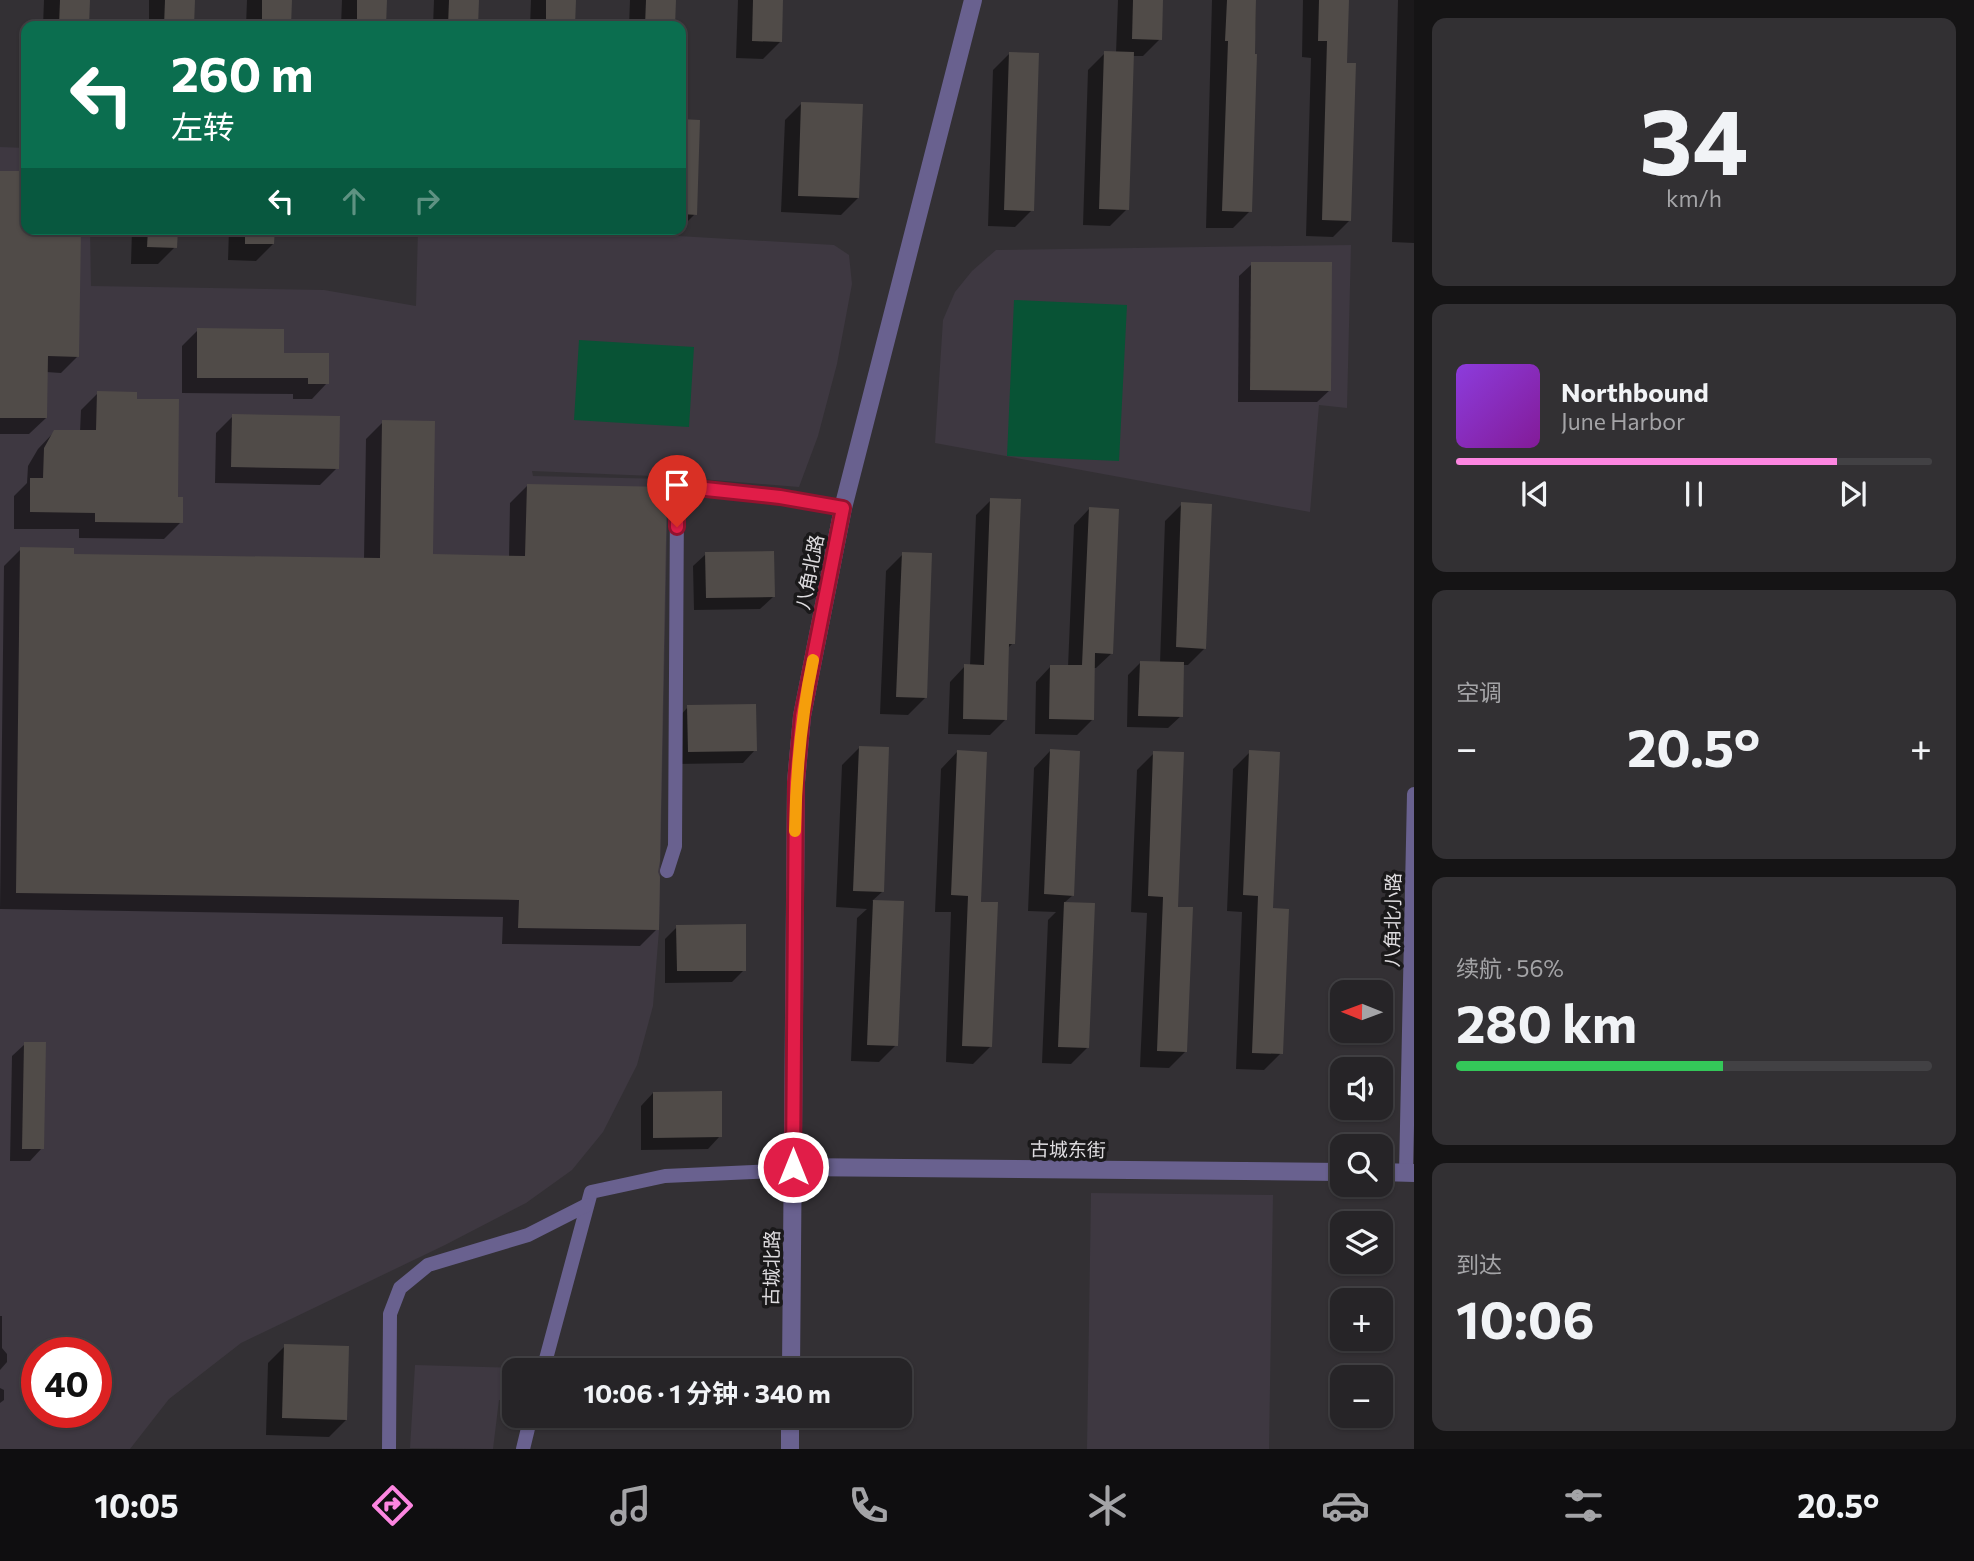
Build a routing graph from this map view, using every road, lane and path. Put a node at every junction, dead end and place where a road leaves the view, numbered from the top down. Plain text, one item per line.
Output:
1 (973, 0) edge
2 (843, 508) junction
3 (1414, 794) edge
4 (667, 871) dead end
5 (793, 1167) junction
6 (1330, 1172) edge
7 (1410, 1173) edge
8 (587, 1205) junction
9 (546, 1358) edge
10 (791, 1358) edge
11 (528, 1428) edge
12 (790, 1428) edge
13 (389, 1449) edge
14 (523, 1449) edge
15 (790, 1449) edge

1 - 2 street, 八角北路
2 - 4 street
2 - 5 street, 八角北路
3 - 7 street, 八角北小路
5 - 6 street, 古城东街
5 - 8 street
5 - 10 street, 古城北路
8 - 9 street
8 - 13 street
11 - 14 street
12 - 15 street

